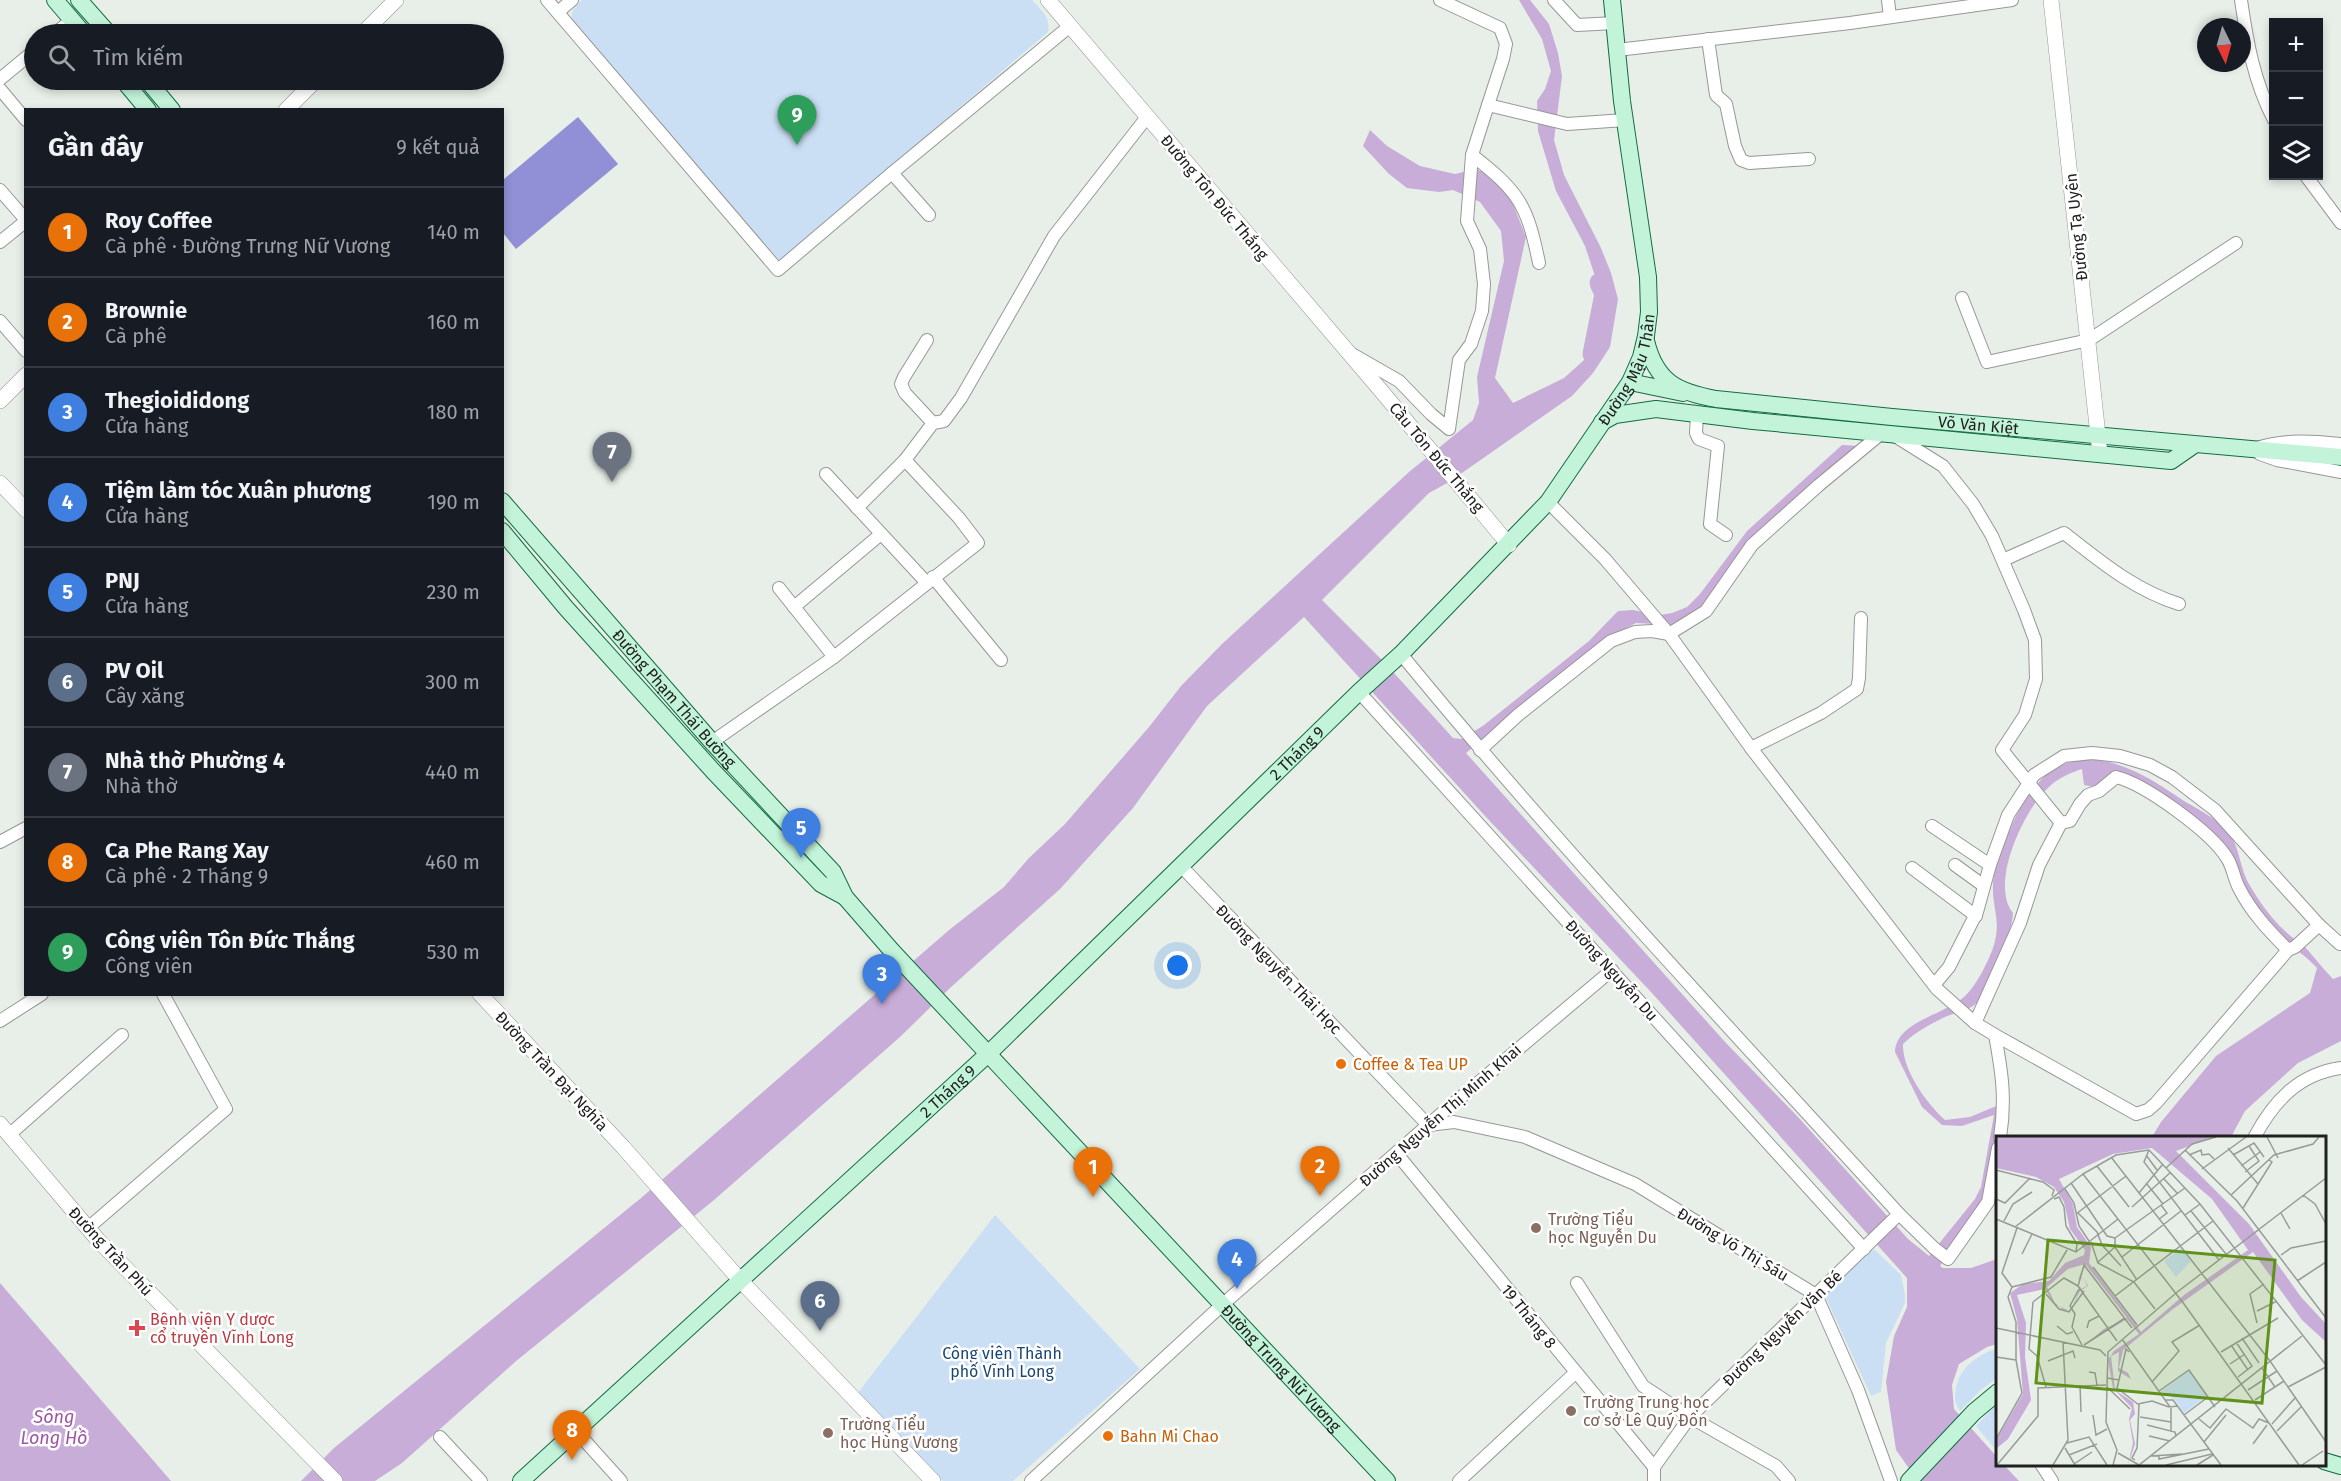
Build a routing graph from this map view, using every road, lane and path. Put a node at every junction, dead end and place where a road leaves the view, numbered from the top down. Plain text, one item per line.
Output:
1 (55, 0) edge
2 (396, 0) edge
3 (547, 0) edge
4 (572, 0) edge
5 (1048, 0) edge
6 (1440, 0) edge
7 (1554, 0) edge
8 (1612, 0) edge
9 (1888, 0) edge
10 (2012, 0) edge
11 (2051, 0) edge
12 (2241, 0) edge
13 (1979, 2) edge
14 (83, 5) edge
15 (558, 12) junction
16 (1890, 17) junction
17 (72, 20) junction
18 (1615, 23) junction
19 (67, 24) edge
20 (75, 24) edge
21 (100, 24) edge
22 (372, 24) edge
23 (1070, 26) junction
24 (1708, 39) junction
25 (1617, 50) junction
26 (24, 59) edge
27 (0, 79) edge
28 (0, 89) edge
29 (131, 90) edge
30 (155, 90) edge
31 (306, 90) edge
32 (1488, 105) junction
33 (146, 108) edge
34 (170, 108) edge
35 (288, 108) edge
36 (2269, 109) edge
37 (1147, 117) junction
38 (24, 118) edge
39 (1625, 120) junction
40 (1472, 155) junction
41 (1809, 159) dead end
42 (891, 173) junction
43 (2309, 180) edge
44 (0, 190) edge
45 (929, 215) dead end
46 (24, 219) edge
47 (24, 223) edge
48 (2341, 224) edge
49 (0, 242) edge
50 (2236, 243) dead end
51 (1539, 262) dead end
52 (1962, 298) dead end
53 (0, 321) edge
54 (927, 340) dead end
55 (1645, 340) junction
56 (2089, 340) junction
57 (24, 349) edge
58 (1348, 352) junction
59 (24, 377) edge
60 (1630, 382) junction
61 (1383, 393) joint
62 (1690, 394) junction
63 (0, 401) edge
64 (1651, 409) junction
65 (1692, 413) junction
66 (1602, 422) junction
67 (933, 423) junction
68 (1888, 433) junction
69 (2098, 436) junction
70 (2341, 444) edge
71 (2194, 445) junction
72 (2250, 450) junction
73 (2100, 454) junction
74 (2341, 457) edge
75 (905, 460) junction
76 (2341, 471) edge
77 (826, 474) dead end
78 (0, 483) edge
79 (1548, 502) junction
80 (504, 503) edge
81 (24, 508) edge
82 (857, 508) junction
83 (504, 533) edge
84 (881, 534) junction
85 (1726, 535) dead end
86 (1509, 545) junction
87 (2003, 560) junction
88 (929, 580) junction
89 (779, 588) dead end
90 (2179, 604) dead end
91 (794, 607) junction
92 (1861, 618) dead end
93 (1667, 632) junction
94 (834, 657) junction
95 (1397, 658) junction
96 (1001, 660) dead end
97 (1361, 690) junction
98 (712, 742) junction
99 (1751, 748) junction
100 (1480, 750) junction
101 (698, 754) junction
102 (2030, 787) junction
103 (2058, 819) junction
104 (1932, 826) dead end
105 (24, 829) edge
106 (0, 842) edge
107 (1955, 865) dead end
108 (1990, 865) junction
109 (1181, 866) junction
110 (1912, 868) dead end
111 (1984, 886) junction
112 (845, 897) junction
113 (1976, 916) junction
114 (2319, 925) junction
115 (2341, 942) edge
116 (2295, 946) junction
117 (1611, 970) junction
118 (1934, 985) junction
119 (39, 996) edge
120 (164, 996) edge
121 (482, 996) edge
122 (954, 1017) joint
123 (0, 1021) edge
124 (1973, 1021) junction
125 (122, 1035) dead end
126 (1995, 1035) junction
127 (988, 1054) junction
128 (2341, 1068) edge
129 (1428, 1125) junction
130 (4, 1130) edge
131 (2000, 1136) edge
132 (2255, 1136) edge
133 (1397, 1154) junction
134 (1996, 1159) edge
135 (1896, 1216) junction
136 (88, 1228) junction
137 (1866, 1247) junction
138 (740, 1280) junction
139 (1577, 1283) dead end
140 (1816, 1295) junction
141 (1222, 1305) junction
142 (1575, 1374) junction
143 (1996, 1394) edge
144 (1690, 1417) junction
145 (576, 1431) junction
146 (440, 1437) dead end
147 (2326, 1461) edge
148 (2042, 1466) edge
149 (2341, 1466) edge
150 (1654, 1467) junction
151 (335, 1481) edge
152 (481, 1481) edge
153 (521, 1481) edge
154 (621, 1481) edge
155 (933, 1481) edge
156 (1031, 1481) edge
157 (1387, 1481) edge
158 (1459, 1481) edge
159 (1654, 1481) edge
160 (1789, 1481) edge
161 (1891, 1481) edge
162 (1909, 1481) edge
163 (2052, 1481) edge

1 - 17 main road
2 - 22 street
3 - 15 street
4 - 15 street
5 - 23 street, Đường Tôn Đức Thắng
6 - 32 street
7 - 18 street
8 - 18 main road, Đường Mậu Thân
9 - 16 street
10 - 13 street
11 - 56 street, Đường Tạ Uyên
12 - 36 street
13 - 16 street
14 - 17 main road
14 - 21 main road
15 - 42 street
16 - 24 street
17 - 19 street
17 - 20 main road
18 - 25 main road, Đường Mậu Thân
23 - 37 street, Đường Tôn Đức Thắng
23 - 42 street
24 - 25 street
24 - 41 street
25 - 39 main road, Đường Mậu Thân
26 - 27 street
28 - 38 street
29 - 33 main road
30 - 34 main road
31 - 35 street
32 - 39 street
32 - 40 street
37 - 58 street, Đường Tôn Đức Thắng
37 - 67 street
39 - 55 main road, Đường Mậu Thân
40 - 51 street
40 - 58 street
42 - 45 street
43 - 48 street
44 - 46 street
47 - 49 street
50 - 56 street
52 - 56 street
53 - 57 street
54 - 67 street
55 - 60 main road, Đường Mậu Thân
55 - 62 main road, Võ Văn Kiệt
56 - 69 street, Đường Tạ Uyên
58 - 61 street, Đường Tôn Đức Thắng
59 - 63 street
60 - 62 main road
60 - 64 main road
60 - 66 main road, Đường Mậu Thân
61 - 86 street, Cầu Tôn Đức Thắng
62 - 65 main road
62 - 69 main road, Võ Văn Kiệt
64 - 65 main road, Võ Văn Kiệt
64 - 66 main road, Võ Văn Kiệt
65 - 68 main road, Võ Văn Kiệt
65 - 85 street
66 - 79 main road, Đường Mậu Thân
67 - 75 street
68 - 73 main road, Võ Văn Kiệt
68 - 87 street
68 - 93 street
69 - 71 main road, Võ Văn Kiệt
69 - 73 street, Đường Tạ Uyên
70 - 72 street
71 - 72 main road, Võ Văn Kiệt
71 - 73 main road, Võ Văn Kiệt
72 - 74 main road, Võ Văn Kiệt
72 - 76 street
75 - 82 street
75 - 88 street
77 - 82 street
78 - 81 street
79 - 86 main road, Đường Mậu Thân
79 - 93 street
80 - 98 main road, Đường Phạm Thái Bường
82 - 84 street
83 - 101 main road, Đường Phạm Thái Bường
84 - 88 street
84 - 91 street
86 - 95 main road, Đường Mậu Thân
87 - 90 street
87 - 102 street
88 - 94 street
88 - 96 street
89 - 91 street
91 - 94 street
92 - 99 street
93 - 99 street
93 - 100 street
94 - 98 street
95 - 97 main road, 2 Tháng 9
95 - 100 street
97 - 109 main road, 2 Tháng 9
97 - 117 street, Đường Nguyễn Du
98 - 101 main road
98 - 112 main road, Đường Phạm Thái Bường
99 - 118 street
100 - 135 street
101 - 112 main road, Đường Phạm Thái Bường
102 - 103 street
102 - 108 street
102 - 114 street
103 - 116 street
103 - 124 street
104 - 108 street
105 - 106 street
107 - 111 street
108 - 111 street
109 - 127 main road, 2 Tháng 9
109 - 129 street, Đường Nguyễn Thái Học
110 - 113 street
111 - 113 street
112 - 122 main road, Đường Phạm Thái Bường
113 - 118 street
114 - 115 street
114 - 116 street
116 - 126 street
117 - 129 street, Đường Nguyễn Thị Minh Khai
117 - 137 street, Đường Nguyễn Du
118 - 124 street
119 - 123 street
120 - 136 street
121 - 138 street, Đường Trần Đại Nghĩa
122 - 127 main road, Đường Trưng Nữ Vương
124 - 126 street
125 - 130 street
126 - 131 street
127 - 138 main road, 2 Tháng 9
127 - 141 main road, Đường Trưng Nữ Vương
128 - 132 street
129 - 133 street, Đường Nguyễn Thị Minh Khai
129 - 140 street, Đường Võ Thị Sáu
130 - 136 street, Đường Trần Phú
133 - 141 street, Đường Nguyễn Thị Minh Khai
133 - 142 street, 19 Tháng 8
134 - 135 street
135 - 137 street, Đường Nguyễn Văn Bé
136 - 151 street, Đường Trần Phú
137 - 140 street, Đường Nguyễn Văn Bé
138 - 145 main road, 2 Tháng 9
138 - 155 street, Đường Trần Đại Nghĩa
139 - 144 street
140 - 144 street, Đường Nguyễn Văn Bé
140 - 161 street
141 - 156 street, Đường Nguyễn Thị Minh Khai
141 - 157 main road, Đường Trưng Nữ Vương
142 - 150 street, 19 Tháng 8
142 - 158 street
143 - 162 main road
144 - 150 street, Đường Nguyễn Văn Bé
144 - 160 street
145 - 153 main road, 2 Tháng 9
145 - 154 street
146 - 152 street
147 - 149 main road
148 - 163 street
150 - 159 street

